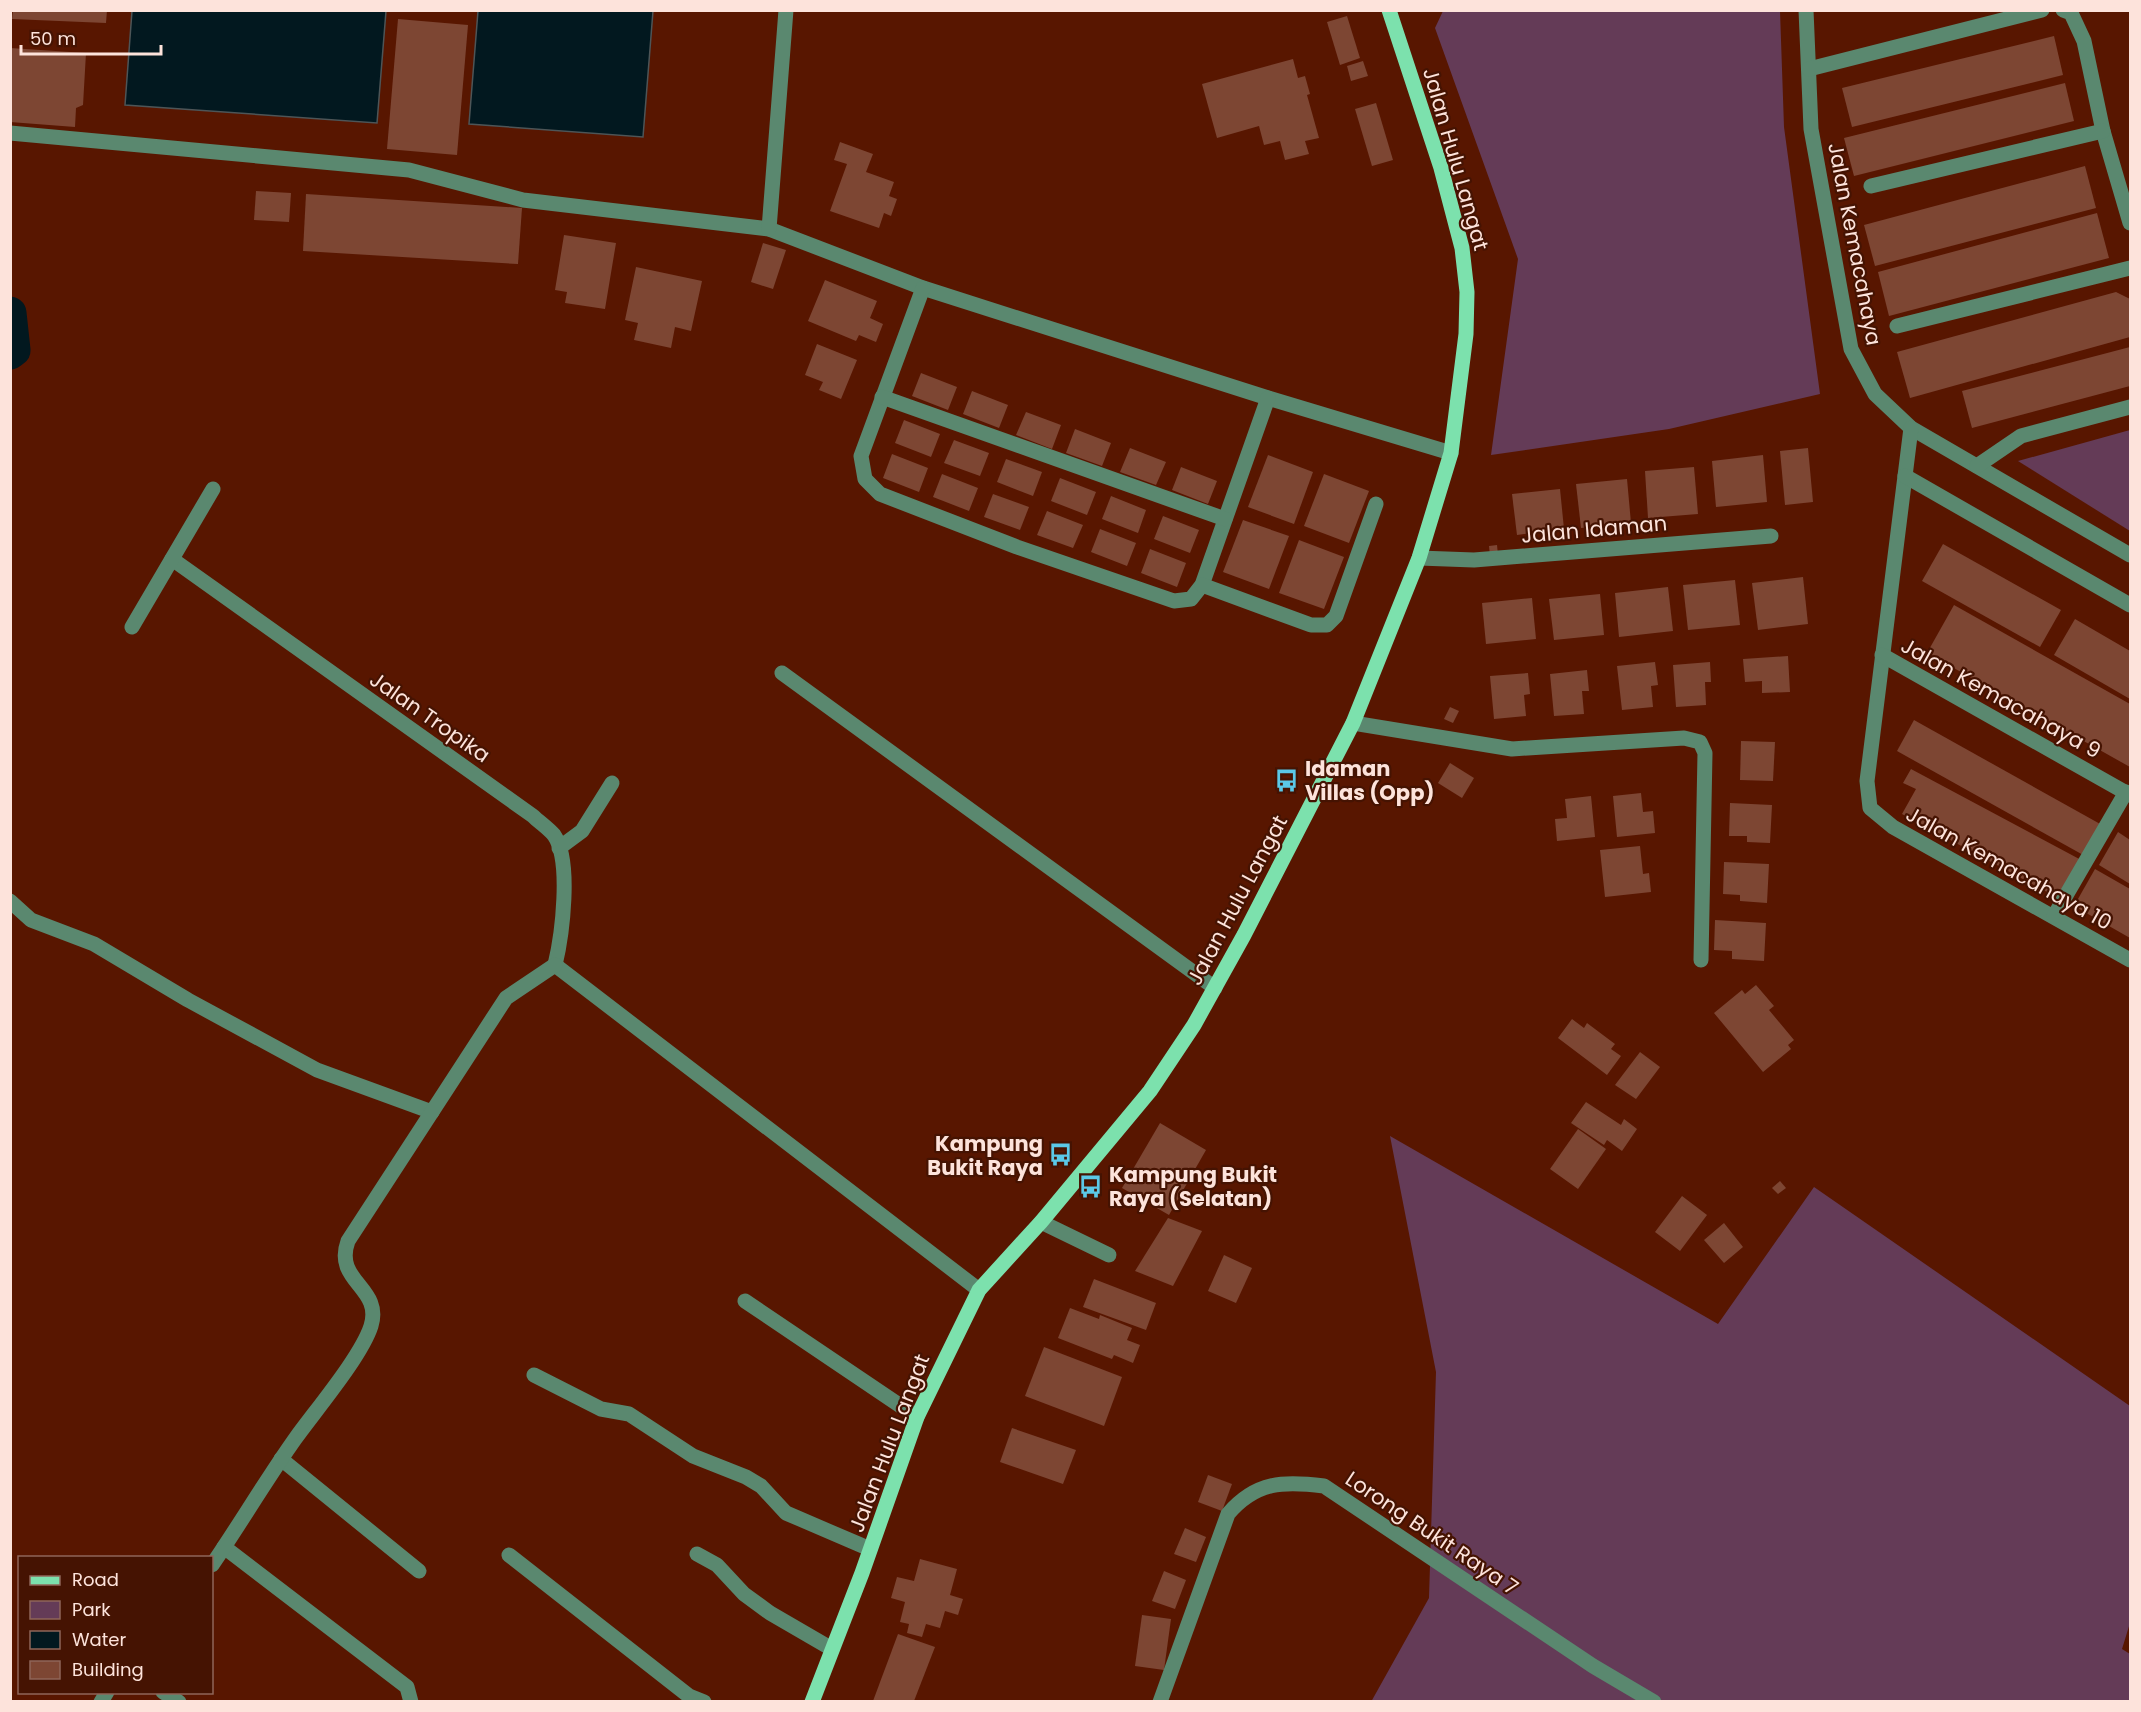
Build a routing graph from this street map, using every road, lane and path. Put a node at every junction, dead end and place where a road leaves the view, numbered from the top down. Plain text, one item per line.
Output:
1 (786, 10) edge
2 (1389, 10) edge
3 (1806, 10) edge
4 (2042, 10) edge
5 (2067, 12) edge
6 (1809, 69) junction
7 (2103, 131) junction
8 (10, 133) edge
9 (1871, 186) dead end
10 (2130, 223) edge
11 (768, 229) junction
12 (2130, 268) edge
13 (923, 288) junction
14 (1897, 326) dead end
15 (882, 397) junction
16 (1268, 398) junction
17 (2130, 406) edge
18 (1911, 428) junction
19 (1451, 453) junction
20 (1977, 466) junction
21 (1905, 476) junction
22 (213, 489) dead end
23 (1376, 504) dead end
24 (1225, 519) junction
25 (1771, 536) dead end
26 (2130, 555) edge
27 (1419, 558) junction
28 (172, 560) junction
29 (1202, 585) junction
30 (2130, 605) edge
31 (132, 627) dead end
32 (1882, 655) junction
33 (782, 673) dead end
34 (1353, 723) junction
35 (612, 783) dead end
36 (2128, 793) edge
37 (559, 848) junction
38 (10, 901) edge
39 (2054, 916) junction
40 (1701, 960) dead end
41 (2130, 960) edge
42 (555, 965) junction
43 (1215, 988) junction
44 (432, 1112) junction
45 (1041, 1222) junction
46 (1109, 1255) dead end
47 (979, 1290) junction
48 (745, 1301) dead end
49 (534, 1375) dead end
50 (917, 1417) junction
51 (281, 1459) junction
52 (224, 1547) junction
53 (870, 1549) junction
54 (697, 1554) dead end
55 (509, 1555) dead end
56 (213, 1564) edge
57 (419, 1571) dead end
58 (832, 1649) junction
59 (411, 1701) edge
60 (704, 1701) edge
61 (812, 1701) edge
62 (1160, 1701) edge
63 (1654, 1701) edge

1 - 11 street
2 - 19 main road, Jalan Hulu Langat
3 - 6 street, Jalan Kemacahaya
4 - 6 street
5 - 7 street
6 - 18 street, Jalan Kemacahaya
7 - 9 street
7 - 10 street
8 - 11 street
11 - 13 street
12 - 14 street
13 - 15 street
13 - 16 street
15 - 24 street
15 - 29 street
16 - 19 street
16 - 24 street
17 - 20 street
18 - 20 street, Jalan Kemacahaya
18 - 21 street
19 - 27 main road, Jalan Hulu Langat
20 - 26 street, Jalan Kemacahaya
21 - 30 street
21 - 32 street
22 - 28 street
23 - 29 street
24 - 29 street
25 - 27 street, Jalan Idaman
27 - 34 main road, Jalan Hulu Langat
28 - 31 street
28 - 37 street, Jalan Tropika
32 - 36 street, Jalan Kemacahaya 9
32 - 39 street, Jalan Kemacahaya 10
33 - 43 street
34 - 40 street
34 - 43 main road, Jalan Hulu Langat
35 - 37 street
36 - 39 street
37 - 42 street, Jalan Tropika
38 - 44 street
39 - 41 street, Jalan Kemacahaya 10
42 - 44 street
42 - 47 street
43 - 45 main road, Jalan Hulu Langat
44 - 51 street
45 - 46 street
45 - 47 main road, Jalan Hulu Langat
47 - 50 main road, Jalan Hulu Langat
48 - 50 street
49 - 53 street
50 - 53 main road, Jalan Hulu Langat
51 - 52 street
51 - 57 street
52 - 56 street
52 - 59 street
53 - 58 main road, Jalan Hulu Langat
54 - 58 street
55 - 60 street
58 - 61 main road, Jalan Hulu Langat
62 - 63 street, Lorong Bukit Raya 7

